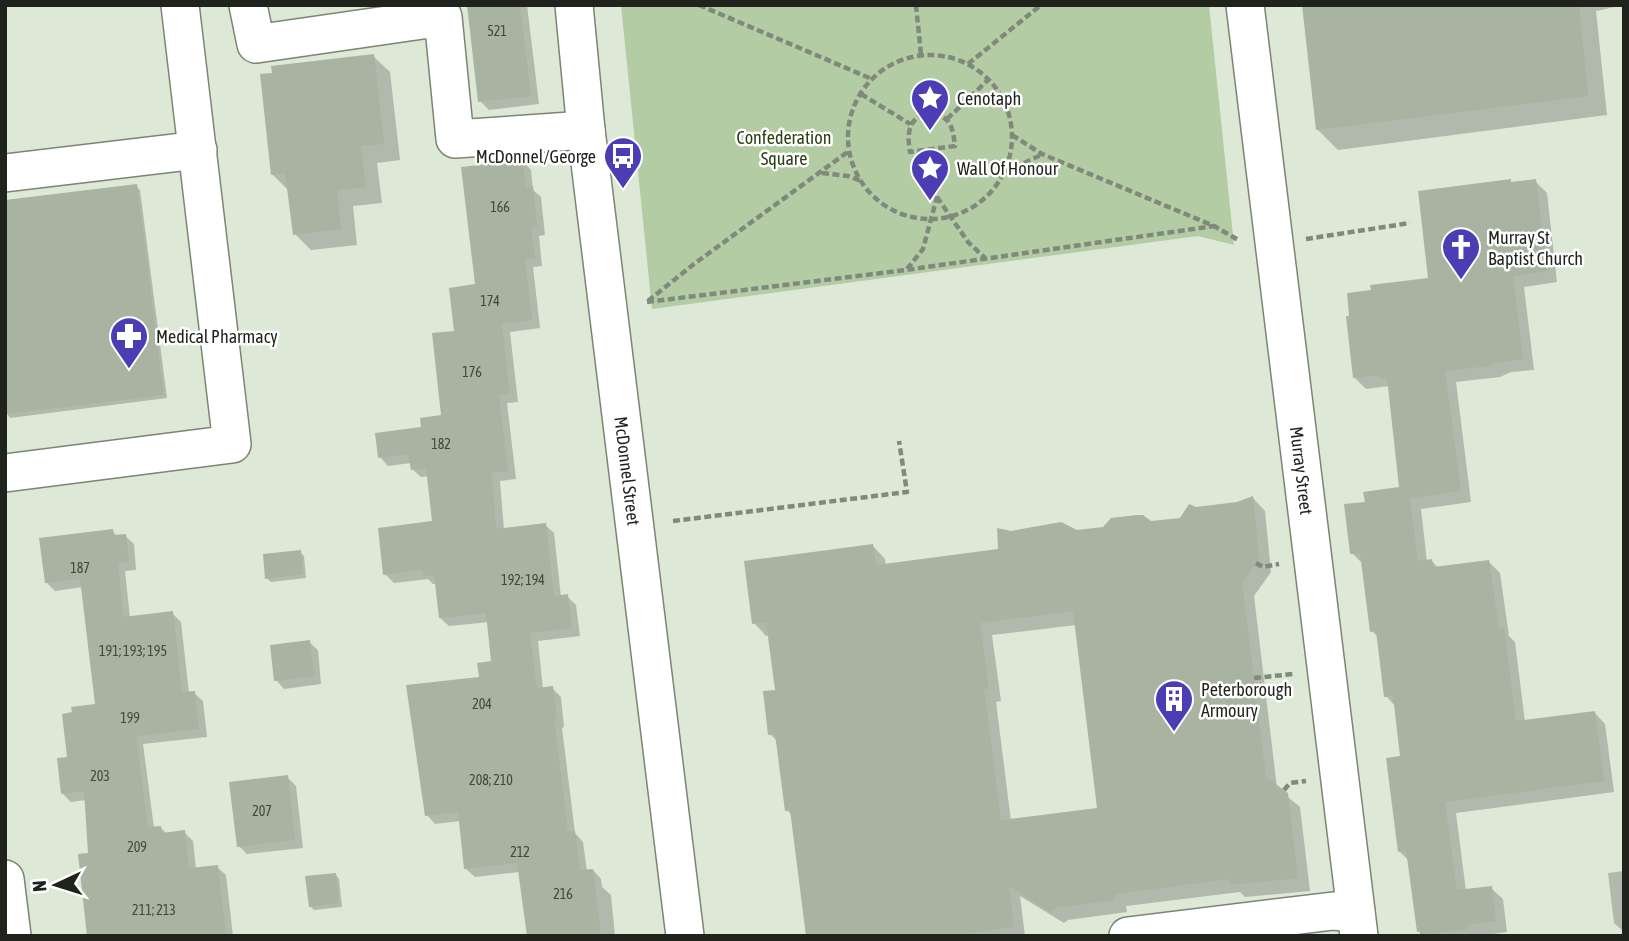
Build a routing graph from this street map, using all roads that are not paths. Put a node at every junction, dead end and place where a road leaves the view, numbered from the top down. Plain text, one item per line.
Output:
1 (180, 5) edge
2 (248, 5) edge
3 (574, 5) edge
4 (1245, 5) edge
5 (379, 15) edge
6 (586, 130) junction
7 (198, 150) junction
8 (5, 173) edge
9 (5, 473) edge
10 (5, 879) edge
11 (1357, 924) edge
12 (12, 936) edge
13 (685, 936) edge
14 (1128, 936) edge

1 - 7 street
2 - 5 street
3 - 6 street, McDonnel Street
4 - 11 street, Murray Street
5 - 6 street
6 - 13 street, McDonnel Street
7 - 8 street
7 - 9 street
10 - 12 street
11 - 14 street

